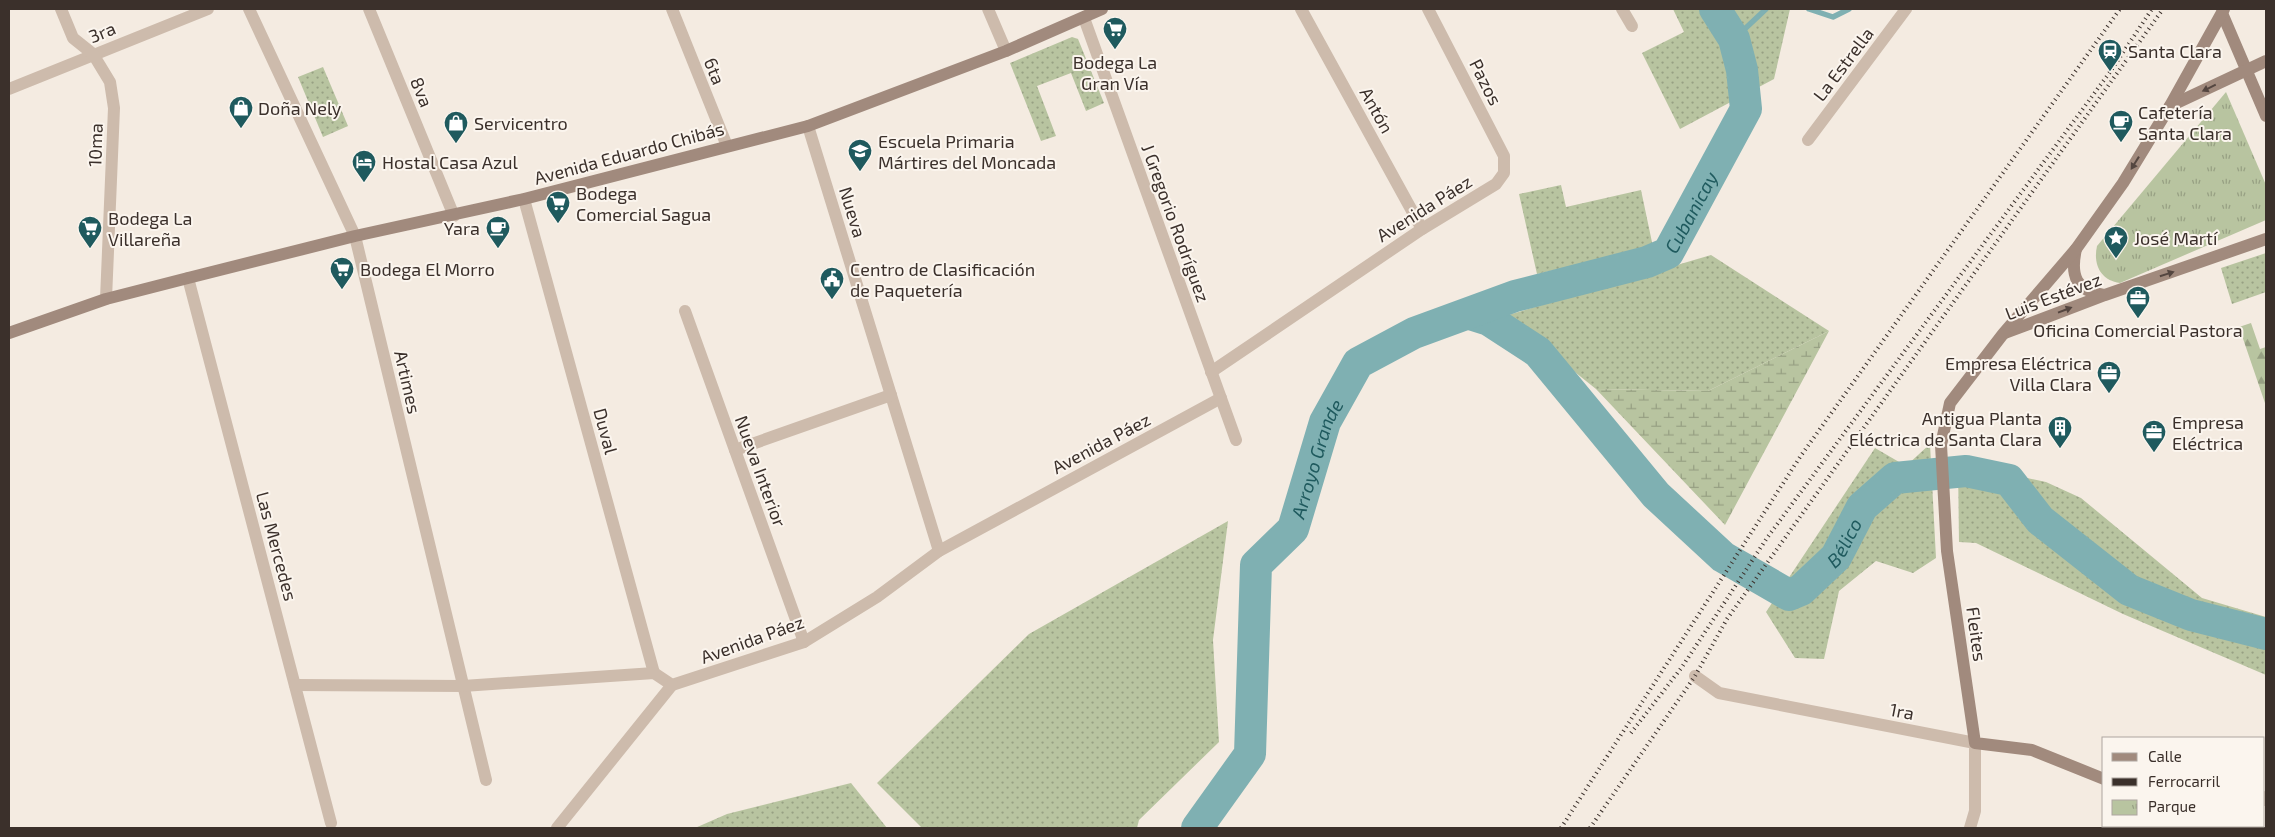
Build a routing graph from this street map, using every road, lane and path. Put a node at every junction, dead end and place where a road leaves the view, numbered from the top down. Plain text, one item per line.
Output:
1 (61, 9) edge
2 (208, 9) edge
3 (249, 9) edge
4 (369, 9) edge
5 (672, 9) edge
6 (988, 9) edge
7 (1102, 9) edge
8 (1301, 9) edge
9 (1428, 9) edge
10 (1622, 9) edge
11 (1906, 9) edge
12 (2223, 11) edge
13 (1084, 18) junction
14 (1632, 26) dead end
15 (1006, 51) junction
16 (93, 54) junction
17 (2266, 61) edge
18 (2247, 69) junction
19 (9, 89) edge
20 (2170, 106) junction
21 (2266, 116) edge
22 (808, 126) junction
23 (1808, 140) dead end
24 (726, 146) junction
25 (1504, 173) joint
26 (524, 199) junction
27 (454, 216) junction
28 (1422, 229) junction
29 (356, 236) junction
30 (2266, 239) edge
31 (2076, 249) junction
32 (188, 278) junction
33 (2104, 295) junction
34 (106, 299) junction
35 (685, 311) dead end
36 (9, 333) edge
37 (2003, 334) junction
38 (1211, 372) junction
39 (891, 395) junction
40 (1221, 398) junction
41 (1236, 440) dead end
42 (1941, 445) joint
43 (735, 450) junction
44 (939, 551) junction
45 (804, 642) junction
46 (654, 673) junction
47 (1694, 676) dead end
48 (295, 685) junction
49 (672, 685) junction
50 (463, 686) junction
51 (1975, 743) junction
52 (2102, 778) edge
53 (486, 780) dead end
54 (332, 823) dead end
55 (557, 828) edge
56 (1970, 828) edge

1 - 16 street, 10ma
2 - 16 street, 3ra
3 - 29 street, Artimes
4 - 27 street, 8va
5 - 24 street, 6ta
6 - 15 street
7 - 13 main road, Avenida Eduardo Chibás
8 - 28 street, Antón
9 - 25 street, Pazos
10 - 14 street
11 - 23 street, La Estrella
12 - 18 main road
12 - 20 main road
13 - 15 main road, Avenida Eduardo Chibás
13 - 38 street, J Gregorio Rodríguez
15 - 22 main road, Avenida Eduardo Chibás
16 - 19 street, 3ra
16 - 34 street, 10ma
17 - 18 main road
18 -> 20 main road
18 - 21 main road
20 -> 31 main road
22 - 24 main road, Avenida Eduardo Chibás
22 - 39 street, Nueva
24 - 26 main road, Avenida Eduardo Chibás
25 - 28 street, Avenida Páez
26 - 27 main road, Avenida Eduardo Chibás
26 - 46 street, Duval
27 - 29 main road, Avenida Eduardo Chibás
28 - 38 street, Avenida Páez
29 - 32 main road, Avenida Eduardo Chibás
29 - 50 street, Artimes
33 -> 30 main road, Luis Estévez
31 - 33 main road
31 - 37 main road
32 - 34 main road, Avenida Eduardo Chibás
32 - 48 street, Las Mercedes
37 -> 33 main road, Luis Estévez
34 - 36 main road, Avenida Eduardo Chibás
35 - 43 street, Nueva Interior
37 - 42 main road, Luis Estévez
38 - 40 street, J Gregorio Rodríguez
39 - 43 street
39 - 44 street, Nueva
40 - 41 street, J Gregorio Rodríguez
40 - 44 street, Avenida Páez
42 - 51 main road, Fleites
43 - 45 street, Nueva Interior
44 - 45 street, Avenida Páez
45 - 49 street, Avenida Páez
46 - 49 street
46 - 50 street
47 - 51 street, 1ra
48 - 50 street
48 - 54 street, Las Mercedes
49 - 55 street
50 - 53 street, Artimes
51 - 52 main road, 1ra
51 - 56 street, Fleites

